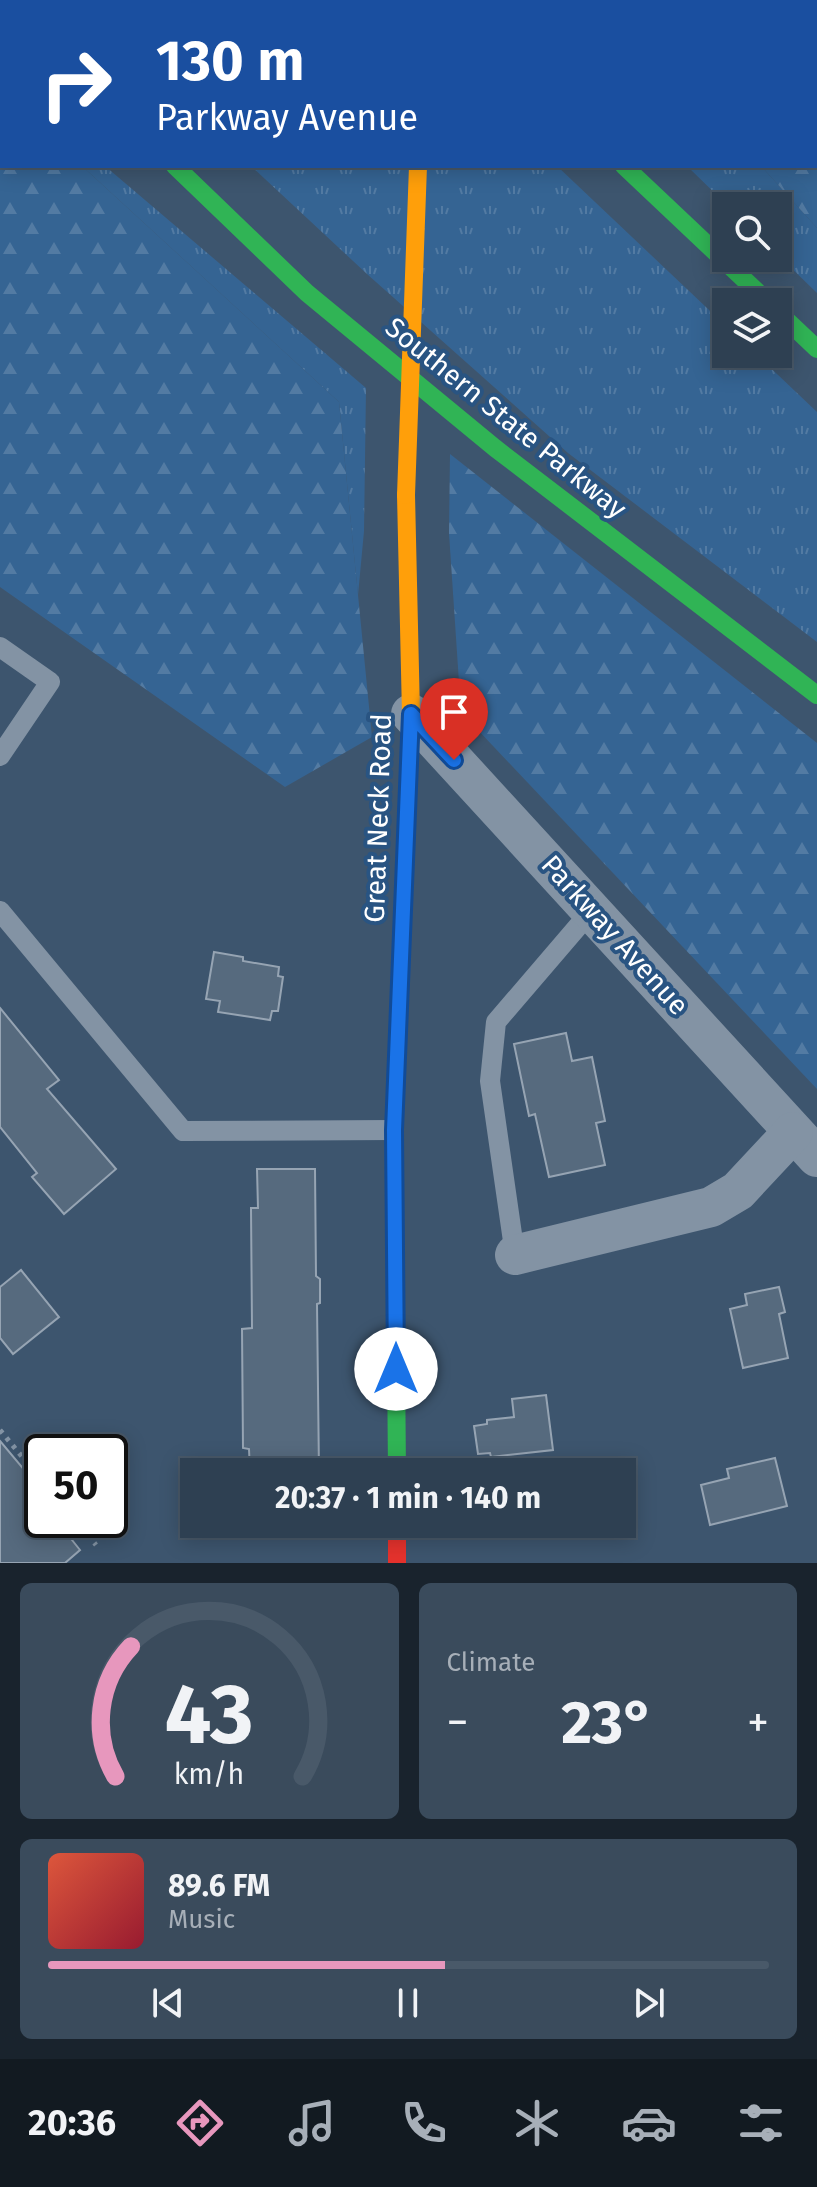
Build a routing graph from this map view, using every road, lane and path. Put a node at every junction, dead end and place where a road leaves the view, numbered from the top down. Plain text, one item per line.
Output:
1 (177, 168) edge
2 (418, 168) edge
3 (626, 168) edge
4 (753, 288) edge
5 (792, 325) edge
6 (817, 349) edge
7 (0, 647) edge
8 (817, 695) edge
9 (411, 714) junction
10 (0, 756) edge
11 (592, 910) junction
12 (0, 911) edge
13 (394, 1130) junction
14 (805, 1144) edge
15 (515, 1255) joint
16 (0, 1430) edge
17 (397, 1458) edge
18 (24, 1459) edge
19 (90, 1538) edge
20 (397, 1538) edge
21 (96, 1545) dead end
22 (397, 1563) edge

1 - 8 main road, Southern State Parkway
2 - 9 main road, Great Neck Road, bridge
3 - 4 main road
5 - 6 main road
7 - 10 lane
9 - 11 street, Parkway Avenue
9 - 13 main road, Great Neck Road
11 - 14 street, Parkway Avenue
11 - 15 lane
12 - 13 lane
13 - 17 main road, Great Neck Road
14 - 15 street
16 - 18 path
19 - 21 path
20 - 22 main road

